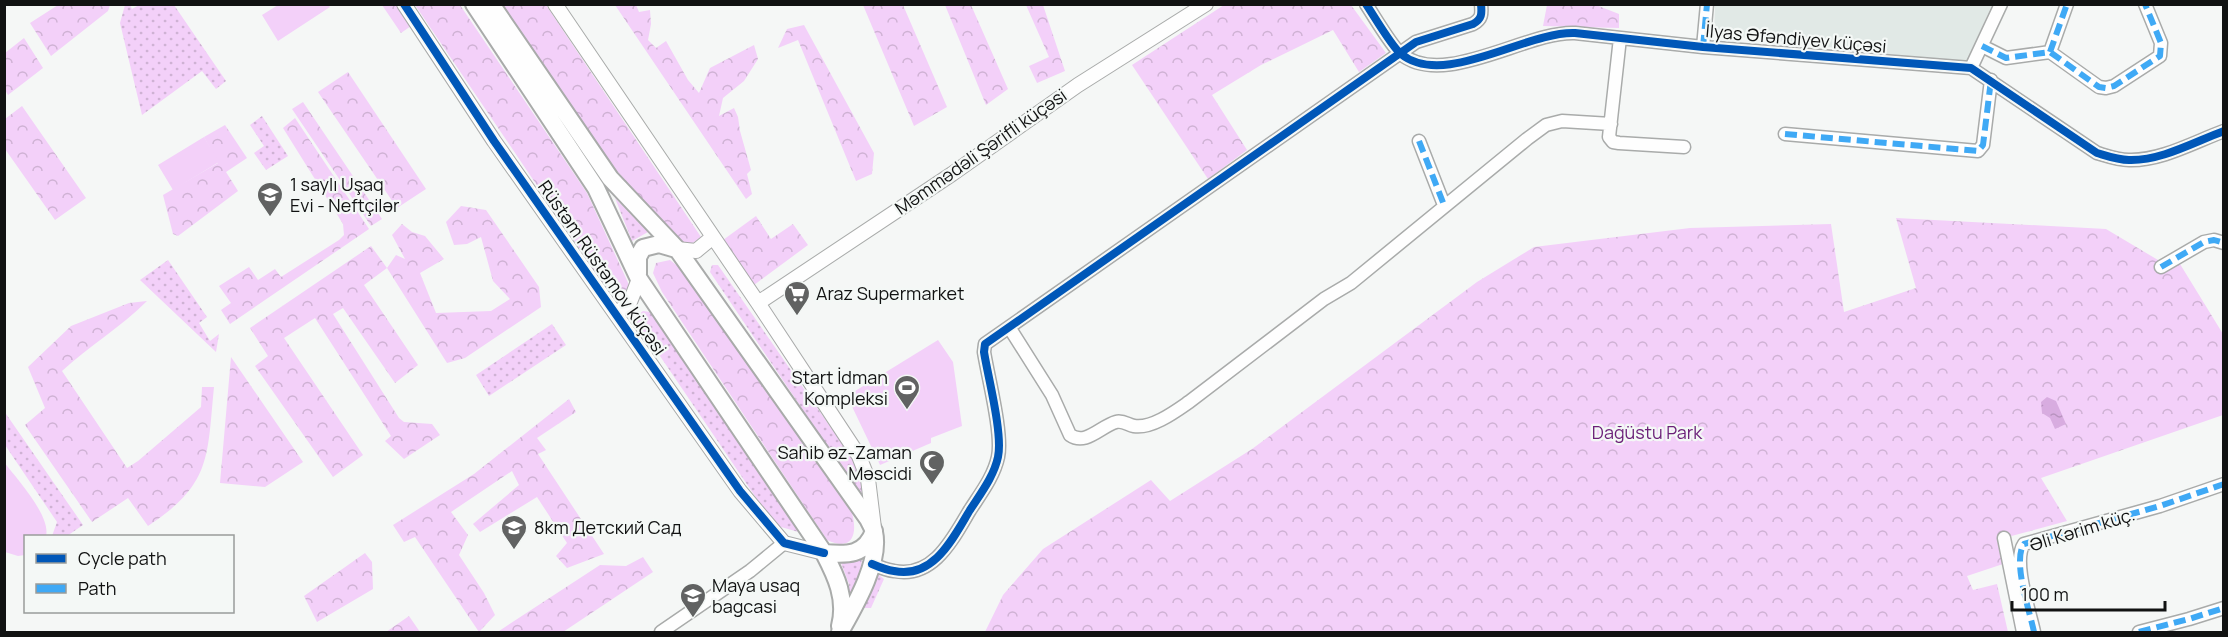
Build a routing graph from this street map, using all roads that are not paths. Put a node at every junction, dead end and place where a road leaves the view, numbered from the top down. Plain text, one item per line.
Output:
1 (404, 4) edge
2 (474, 4) edge
3 (491, 4) edge
4 (555, 4) edge
5 (1206, 4) edge
6 (1366, 4) edge
7 (1481, 4) edge
8 (1707, 4) edge
9 (2001, 4) edge
10 (2067, 4) edge
11 (2145, 4) edge
12 (1620, 38) junction
13 (1982, 46) junction
14 (1703, 47) junction
15 (2050, 52) junction
16 (1401, 54) junction
17 (1971, 68) junction
18 (1991, 80) junction
19 (1611, 124) junction
20 (2223, 131) edge
21 (1785, 134) dead end
22 (1419, 141) dead end
23 (1684, 147) dead end
24 (1444, 205) junction
25 (713, 237) junction
26 (2223, 243) edge
27 (677, 249) junction
28 (2161, 267) dead end
29 (639, 279) junction
30 (758, 303) junction
31 (617, 313) junction
32 (1009, 327) junction
33 (2223, 484) edge
34 (874, 531) junction
35 (2004, 538) dead end
36 (784, 543) junction
37 (824, 554) junction
38 (870, 570) junction
39 (2223, 608) edge
40 (661, 633) edge
41 (840, 633) edge
42 (2023, 633) edge
43 (2034, 633) edge
44 (2139, 633) edge

1 - 31 street, Rüstəm Rüstəmov küçəsi
2 - 29 main road, Rüstəm Rüstəmov küçəsi
3 - 27 main road
4 - 25 street
5 - 30 street, Məmmədəli Şərifli küçəsi
6 - 16 street
7 - 16 street
8 - 14 street
9 - 13 street
10 - 15 street
11 - 15 street
12 - 14 street, İlyas Əfəndiyev küçəsi
12 - 16 street, İlyas Əfəndiyev küçəsi
12 - 19 street
13 - 15 street
13 - 17 street
14 - 17 street, İlyas Əfəndiyev küçəsi
16 - 32 street
17 - 18 street, İlyas Əfəndiyev küçəsi
18 - 20 street, İlyas Əfəndiyev küçəsi
18 - 21 street
19 - 23 street
19 - 24 street
22 - 24 street
24 - 32 street
25 - 27 street
25 - 30 street
26 - 28 street
27 - 29 main road
27 - 34 main road
29 - 31 street
29 - 37 main road, Rüstəm Rüstəmov küçəsi
30 - 34 street
31 - 36 street, Rüstəm Rüstəmov küçəsi
32 - 38 street
33 - 43 street, Əli Kərim küç.
34 - 37 main road
34 - 38 main road
35 - 42 street
36 - 37 street
36 - 40 street
37 - 41 main road, Rüstəm Rüstəmov küçəsi
38 - 41 main road
39 - 44 street

